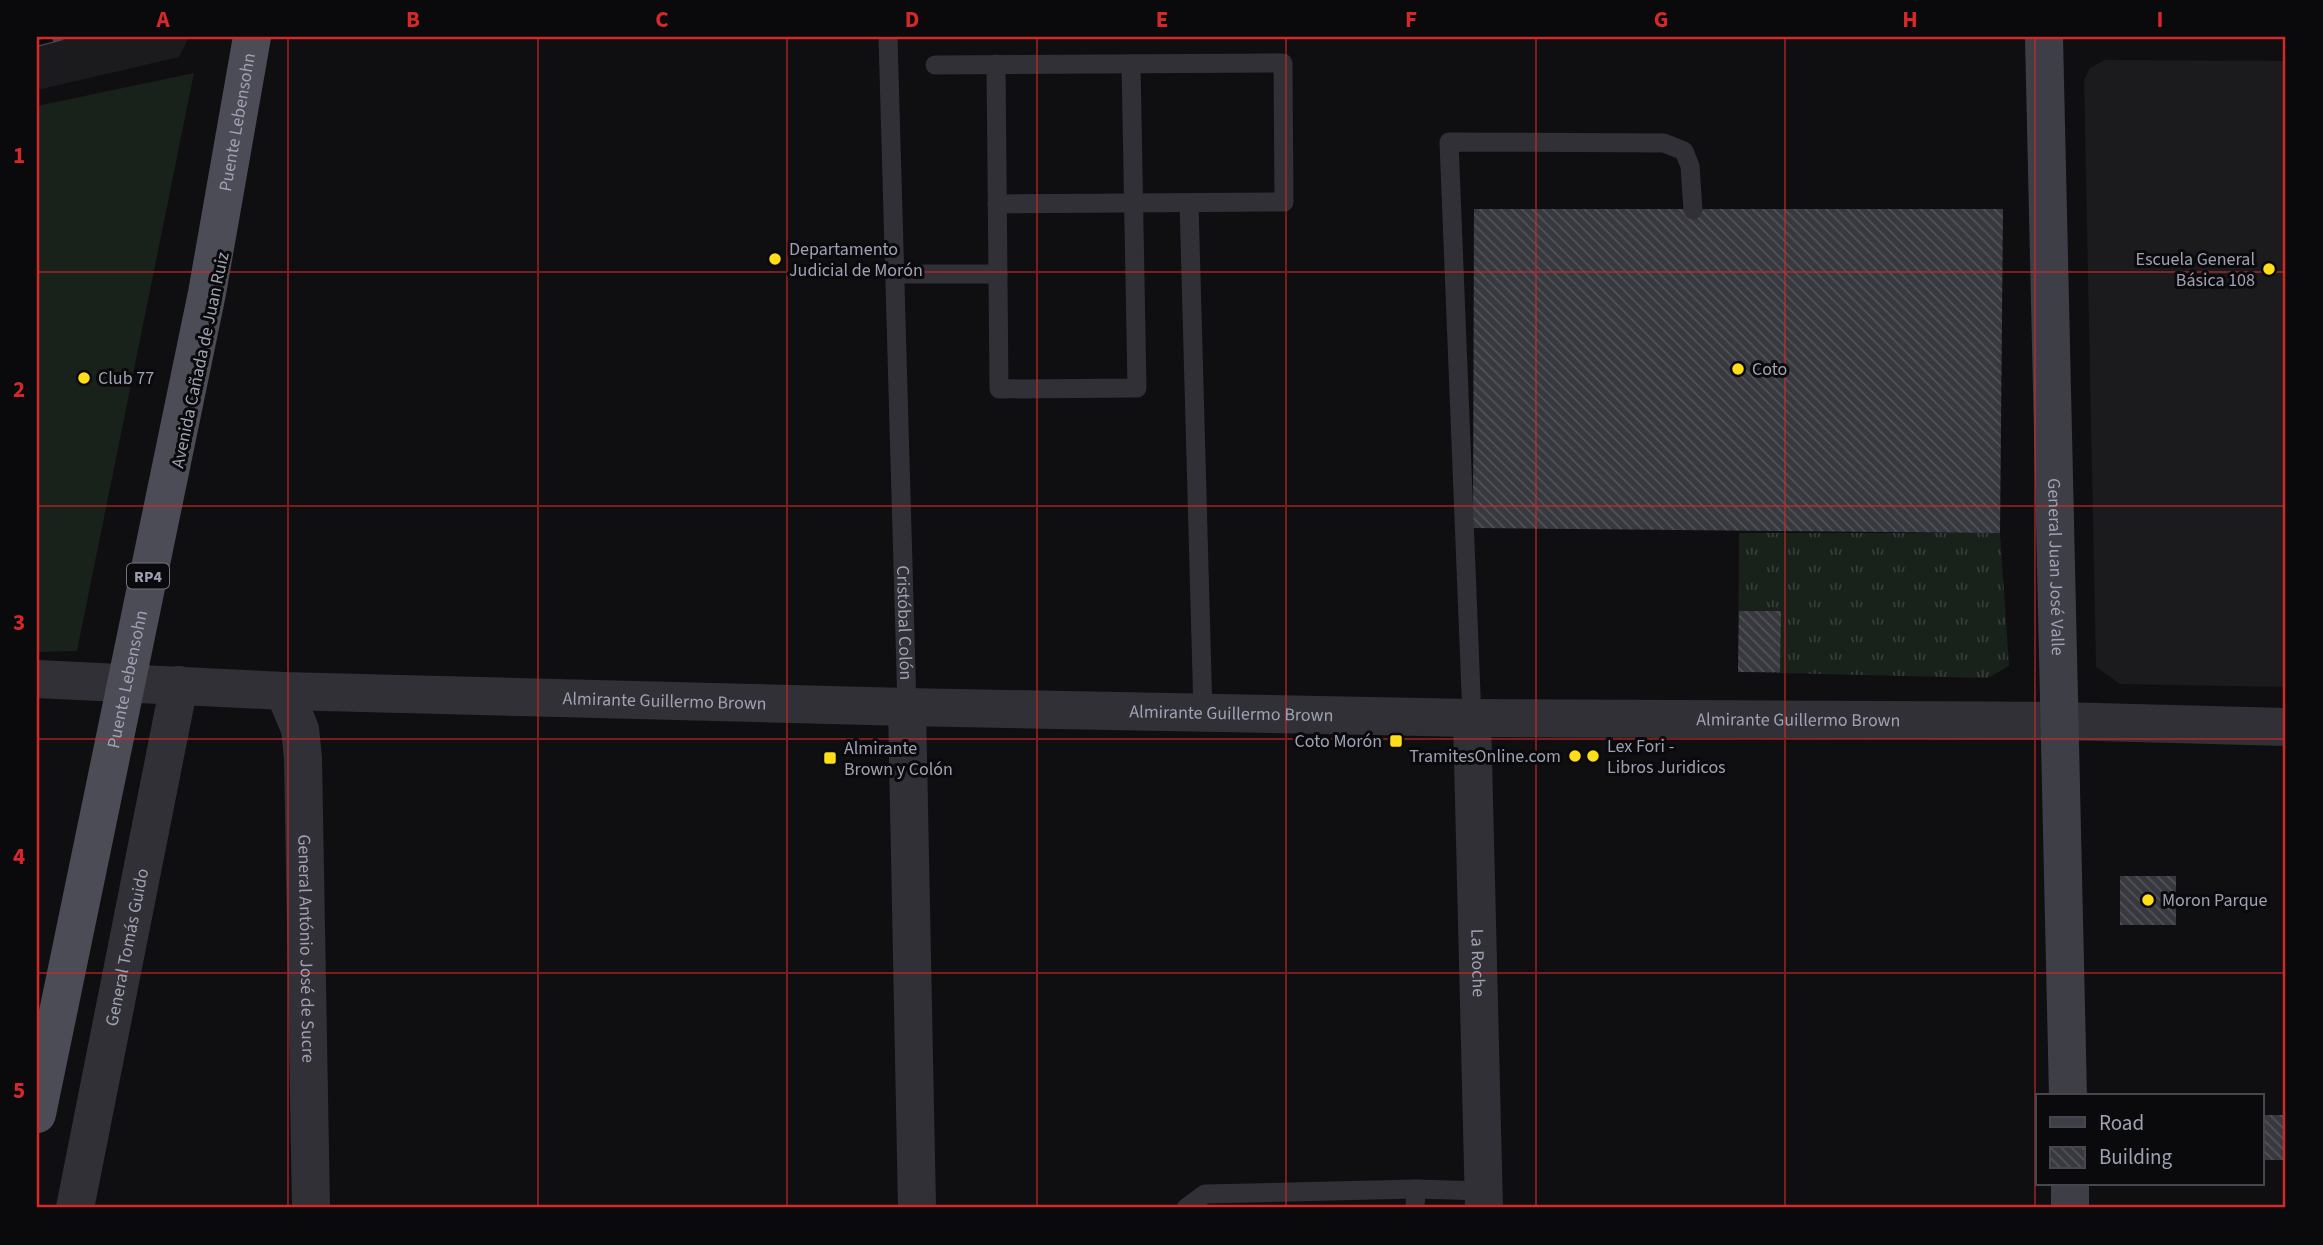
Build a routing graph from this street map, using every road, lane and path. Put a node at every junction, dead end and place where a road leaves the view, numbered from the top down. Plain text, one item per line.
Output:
1 (252, 37) edge
2 (259, 37) edge
3 (888, 37) edge
4 (2044, 37) edge
5 (996, 64) junction
6 (1130, 64) junction
7 (935, 65) dead end
8 (1133, 203) junction
9 (1189, 203) junction
10 (997, 204) junction
11 (1693, 210) dead end
12 (895, 274) junction
13 (998, 274) junction
14 (37, 679) edge
15 (134, 682) junction
16 (179, 685) junction
17 (284, 691) junction
18 (907, 707) junction
19 (1203, 713) junction
20 (1472, 718) junction
21 (2059, 721) junction
22 (2286, 727) edge
23 (2068, 1094) edge
24 (37, 1114) edge
25 (2070, 1186) edge
26 (1415, 1198) edge
27 (1484, 1199) edge
28 (75, 1208) edge
29 (312, 1208) edge
30 (917, 1208) edge
31 (1186, 1208) edge
32 (2070, 1208) edge

1 - 24 main road, Puente Lebensohn / RP4, bridge
2 - 15 street, Avenida Cañada de Juan Ruiz
3 - 12 lane, Cristóbal Colón
4 - 21 street, General Juan José Valle
5 - 6 lane
5 - 7 lane
5 - 10 lane
6 - 8 lane
6 - 9 lane
8 - 9 lane
8 - 10 lane
8 - 13 lane
9 - 19 lane
10 - 13 lane
11 - 20 lane
12 - 13 lane
12 - 18 lane, Cristóbal Colón
14 - 15 street, Almirante Guillermo Brown
15 - 16 street, Almirante Guillermo Brown
16 - 17 street, Almirante Guillermo Brown
16 - 28 street, General Tomás Guido
17 - 18 street, Almirante Guillermo Brown
17 - 29 street, General António José de Sucre
18 - 19 street, Almirante Guillermo Brown
18 - 30 street, Cristóbal Colón
19 - 20 street, Almirante Guillermo Brown
20 - 21 street, Almirante Guillermo Brown
20 - 27 street, La Roche
21 - 22 street, Almirante Guillermo Brown
21 - 23 street, General Juan José Valle
25 - 32 street
26 - 27 lane
26 - 31 lane

